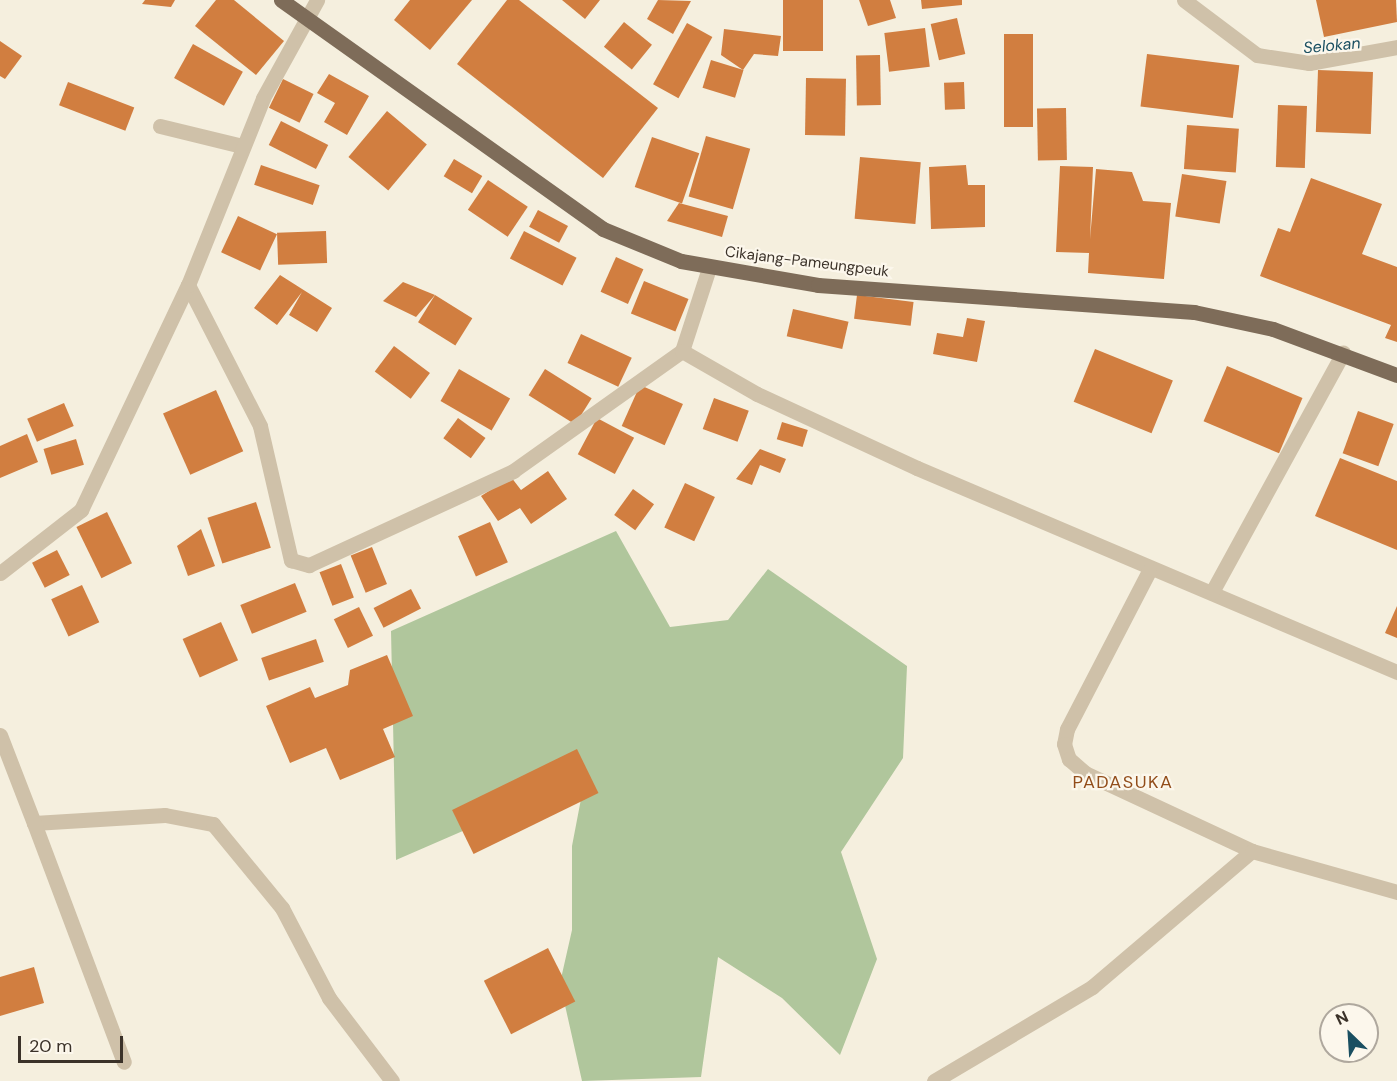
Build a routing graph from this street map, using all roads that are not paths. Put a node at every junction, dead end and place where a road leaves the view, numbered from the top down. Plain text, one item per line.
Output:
1 (282, 0) edge
2 (317, 0) edge
3 (1184, 0) edge
4 (309, 20) junction
5 (1397, 47) edge
6 (160, 126) dead end
7 (242, 146) junction
8 (709, 268) junction
9 (188, 285) junction
10 (682, 351) junction
11 (1343, 353) junction
12 (1397, 375) edge
13 (1149, 571) junction
14 (0, 573) edge
15 (1212, 592) junction
16 (1397, 672) edge
17 (0, 735) edge
18 (34, 824) junction
19 (1252, 851) junction
20 (1397, 892) edge
21 (124, 1062) dead end
22 (392, 1081) edge
23 (934, 1081) edge

1 - 4 main road, Cikajang-Pameungpeuk
2 - 4 street
3 - 5 street
4 - 7 street
4 - 8 main road, Cikajang-Pameungpeuk
6 - 7 street
7 - 9 street
8 - 10 street
8 - 11 main road, Cikajang-Pameungpeuk
9 - 10 street
9 - 14 street
10 - 13 street
11 - 12 main road, Cikajang-Pameungpeuk
11 - 15 street
13 - 15 street
13 - 19 street
15 - 16 street
17 - 18 street
18 - 21 street
18 - 22 street
19 - 20 street
19 - 23 street

